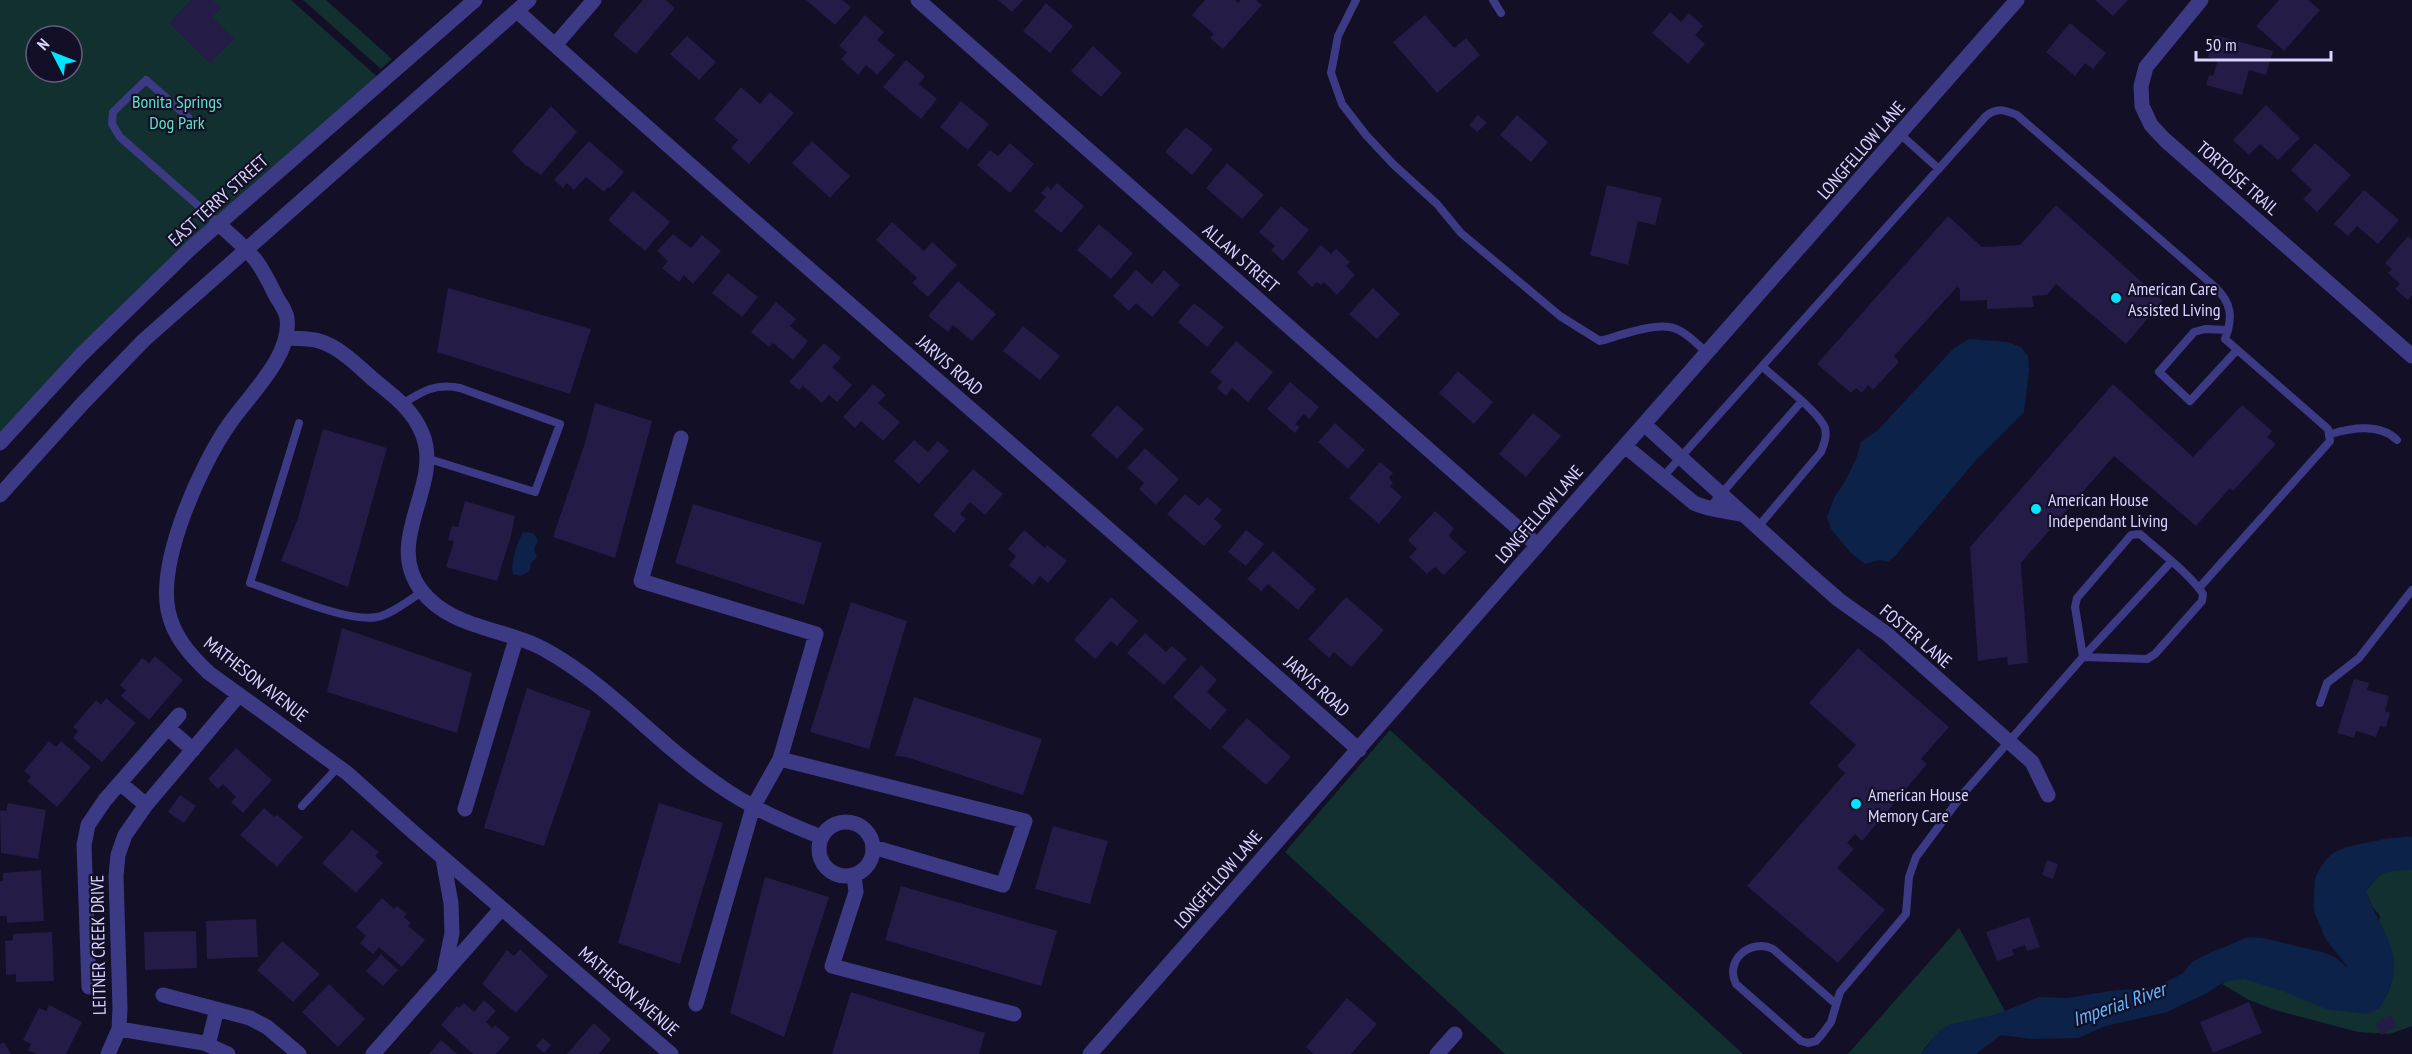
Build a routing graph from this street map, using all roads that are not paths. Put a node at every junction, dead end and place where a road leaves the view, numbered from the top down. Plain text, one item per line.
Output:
1 (474, 0) edge
2 (529, 0) edge
3 (594, 0) edge
4 (918, 0) edge
5 (1356, 0) edge
6 (1493, 0) edge
7 (2017, 0) edge
8 (2201, 0) edge
9 (517, 11) junction
10 (1501, 13) dead end
11 (555, 45) junction
12 (188, 117) dead end
13 (1900, 135) junction
14 (1940, 169) junction
15 (219, 224) junction
16 (245, 250) junction
17 (2228, 330) junction
18 (288, 338) junction
19 (2237, 350) junction
20 (1708, 354) junction
21 (2412, 356) edge
22 (1763, 367) junction
23 (1801, 402) junction
24 (402, 404) junction
25 (299, 423) dead end
26 (1645, 425) junction
27 (2331, 434) junction
28 (681, 438) dead end
29 (2397, 440) dead end
30 (0, 443) edge
31 (1625, 446) junction
32 (426, 458) junction
33 (1681, 458) junction
34 (1662, 478) junction
35 (1721, 493) junction
36 (0, 495) edge
37 (1709, 508) junction
38 (1752, 521) junction
39 (1538, 546) junction
40 (2170, 562) junction
41 (2199, 588) junction
42 (2412, 590) edge
43 (422, 592) junction
44 (516, 639) junction
45 (2083, 657) junction
46 (239, 694) junction
47 (2320, 703) dead end
48 (179, 715) dead end
49 (168, 728) junction
50 (2010, 742) junction
51 (193, 750) junction
52 (1359, 750) junction
53 (780, 759) junction
54 (339, 766) junction
55 (120, 783) junction
56 (2048, 795) dead end
57 (146, 805) junction
58 (302, 806) dead end
59 (753, 807) junction
60 (465, 809) dead end
61 (821, 837) junction
62 (873, 847) junction
63 (443, 858) junction
64 (854, 875) junction
65 (501, 909) junction
66 (444, 972) junction
67 (89, 987) dead end
68 (163, 995) dead end
69 (696, 1004) dead end
70 (1836, 1004) junction
71 (217, 1009) junction
72 (1014, 1014) dead end
73 (119, 1029) junction
74 (1455, 1034) dead end
75 (208, 1045) junction
76 (667, 1053) edge
77 (108, 1054) edge
78 (228, 1054) edge
79 (299, 1054) edge
80 (373, 1054) edge
81 (1090, 1054) edge
82 (1437, 1054) edge

1 - 15 street, EAST TERRY STREET
2 - 9 street
3 - 11 street
4 - 39 street, ALLAN STREET
5 - 20 lane
6 - 10 lane
7 - 13 street, LONGFELLOW LANE
8 - 21 street, TORTOISE TRAIL
9 - 11 street, JARVIS ROAD
9 - 16 street
11 - 52 street, JARVIS ROAD
12 - 15 lane
13 - 14 lane
13 - 20 street, LONGFELLOW LANE
14 - 17 lane
14 - 22 lane
15 - 16 street
15 - 30 street, EAST TERRY STREET
16 - 18 street
16 - 36 street
17 - 19 lane
17 - 19 lane
18 - 24 street
18 - 46 street, MATHESON AVENUE
19 - 27 lane
20 - 26 street, LONGFELLOW LANE
22 - 23 lane
22 - 33 lane
23 - 35 lane
23 - 38 lane
24 - 32 street
24 - 32 lane
25 - 43 lane
26 - 31 street, LONGFELLOW LANE
26 - 33 street, FOSTER LANE
27 - 29 lane
27 - 41 lane
28 - 53 street
31 - 34 street, FOSTER LANE
31 - 39 street, LONGFELLOW LANE
32 - 43 street
33 - 34 lane
33 - 35 street, FOSTER LANE
34 - 37 street, FOSTER LANE
35 - 37 lane
35 - 38 street, FOSTER LANE
37 - 38 street, FOSTER LANE
38 - 50 street, FOSTER LANE
39 - 52 street, LONGFELLOW LANE
40 - 41 lane
40 - 45 lane
40 - 45 lane
41 - 45 lane
42 - 47 lane
43 - 44 street
44 - 59 street
44 - 60 street
45 - 50 lane
46 - 51 street, LEITNER CREEK DRIVE
46 - 54 street, MATHESON AVENUE
48 - 49 street
49 - 51 street
49 - 55 street
50 - 56 street, FOSTER LANE
50 - 70 lane
51 - 57 street, LEITNER CREEK DRIVE
52 - 81 street, LONGFELLOW LANE
53 - 59 street
53 - 62 street
54 - 58 lane
54 - 63 street, MATHESON AVENUE
55 - 57 street
55 - 67 street
57 - 73 street, LEITNER CREEK DRIVE
59 - 61 street
59 - 69 street
61 - 62 street
61 - 64 street
62 - 64 street
63 - 65 street, MATHESON AVENUE
63 - 66 street
64 - 72 street
65 - 66 street
65 - 76 street, MATHESON AVENUE
66 - 80 street
68 - 71 street
70 - 70 lane
71 - 75 street
71 - 79 street
73 - 75 street
73 - 77 street, LEITNER CREEK DRIVE
74 - 82 street
75 - 78 street

